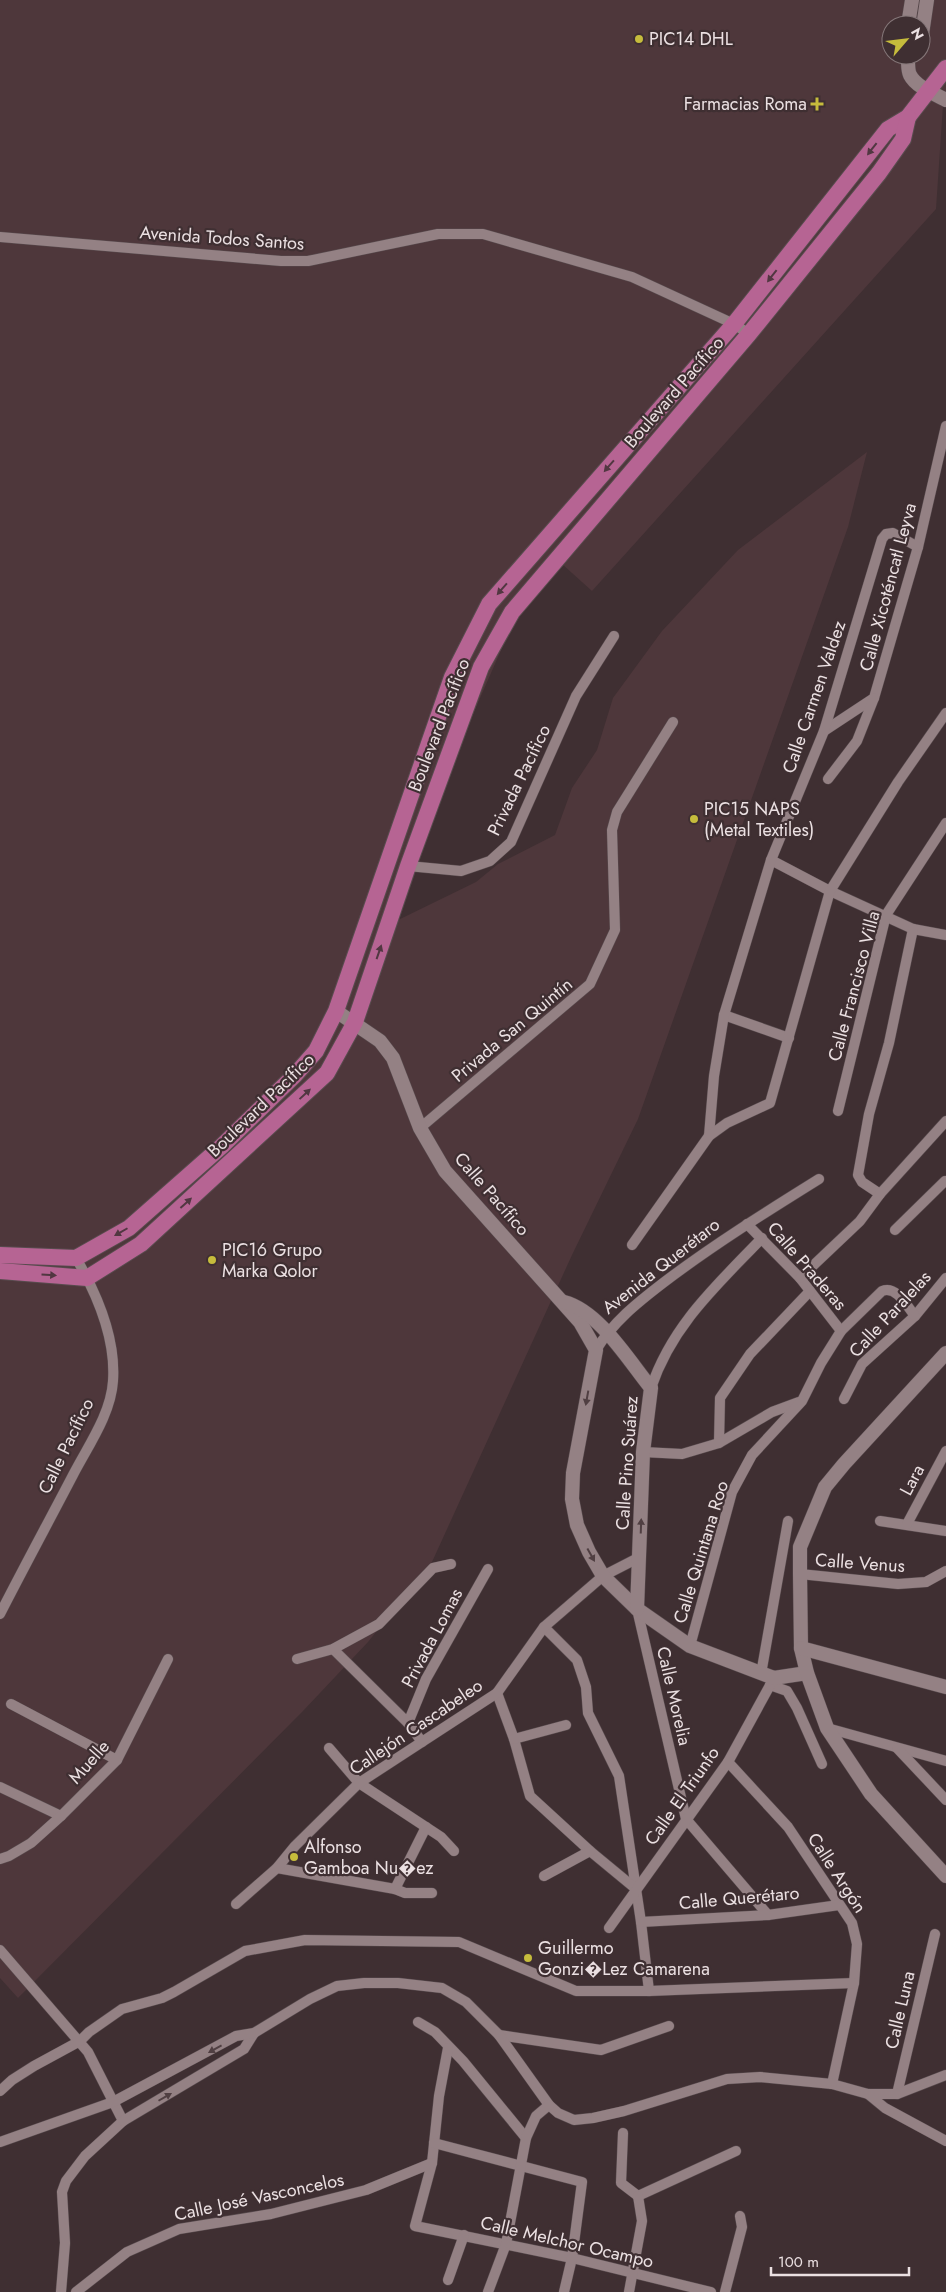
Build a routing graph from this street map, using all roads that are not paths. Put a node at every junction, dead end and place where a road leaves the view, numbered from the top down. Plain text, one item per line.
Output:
1 (912, 0) edge
2 (927, 0) edge
3 (910, 15) edge
4 (925, 15) edge
5 (910, 65) edge
6 (946, 68) edge
7 (929, 92) junction
8 (946, 100) edge
9 (908, 117) junction
10 (0, 237) edge
11 (734, 324) junction
12 (750, 334) junction
13 (946, 426) edge
14 (918, 547) junction
15 (614, 636) dead end
16 (874, 698) junction
17 (946, 713) edge
18 (673, 722) dead end
19 (824, 731) junction
20 (828, 779) dead end
21 (946, 823) edge
22 (771, 860) junction
23 (408, 866) junction
24 (830, 891) junction
25 (886, 916) junction
26 (913, 929) junction
27 (946, 935) edge
28 (336, 1011) junction
29 (724, 1016) junction
30 (355, 1022) junction
31 (789, 1038) junction
32 (838, 1112) dead end
33 (946, 1120) edge
34 (420, 1128) junction
35 (709, 1136) junction
36 (819, 1179) dead end
37 (946, 1182) edge
38 (880, 1194) junction
39 (747, 1224) junction
40 (895, 1230) dead end
41 (762, 1238) junction
42 (632, 1245) dead end
43 (0, 1255) edge
44 (76, 1258) junction
45 (0, 1271) edge
46 (88, 1278) junction
47 (800, 1278) junction
48 (946, 1278) edge
49 (810, 1291) junction
50 (562, 1302) junction
51 (915, 1316) junction
52 (842, 1331) junction
53 (606, 1333) junction
54 (596, 1350) junction
55 (946, 1353) edge
56 (652, 1388) junction
57 (844, 1399) dead end
58 (802, 1401) junction
59 (719, 1443) junction
60 (946, 1451) edge
61 (643, 1452) junction
62 (788, 1521) dead end
63 (880, 1521) dead end
64 (907, 1524) junction
65 (946, 1531) edge
66 (640, 1557) junction
67 (451, 1564) dead end
68 (488, 1569) dead end
69 (946, 1571) edge
70 (800, 1574) junction
71 (603, 1576) junction
72 (637, 1610) junction
73 (0, 1614) edge
74 (544, 1627) junction
75 (690, 1646) junction
76 (801, 1648) junction
77 (332, 1650) junction
78 (168, 1659) dead end
79 (297, 1659) dead end
80 (807, 1673) junction
81 (768, 1679) junction
82 (946, 1687) edge
83 (497, 1693) junction
84 (12, 1704) dead end
85 (408, 1723) junction
86 (566, 1725) dead end
87 (828, 1728) junction
88 (514, 1739) junction
89 (422, 1742) junction
90 (329, 1748) dead end
91 (897, 1748) junction
92 (117, 1760) junction
93 (946, 1761) edge
94 (728, 1762) junction
95 (822, 1764) dead end
96 (360, 1783) junction
97 (0, 1787) edge
98 (946, 1800) edge
99 (60, 1816) junction
100 (686, 1819) junction
101 (426, 1827) junction
102 (454, 1851) dead end
103 (590, 1851) junction
104 (0, 1858) edge
105 (278, 1868) junction
106 (544, 1876) dead end
107 (946, 1876) edge
108 (395, 1889) junction
109 (636, 1889) junction
110 (432, 1893) dead end
111 (236, 1904) dead end
112 (839, 1904) junction
113 (768, 1915) junction
114 (642, 1922) junction
115 (609, 1928) dead end
116 (935, 1934) dead end
117 (0, 1950) edge
118 (854, 1983) junction
119 (649, 1991) junction
120 (418, 2022) dead end
121 (669, 2026) dead end
122 (254, 2033) junction
123 (499, 2035) junction
124 (80, 2041) junction
125 (448, 2048) junction
126 (946, 2075) edge
127 (832, 2084) junction
128 (0, 2092) edge
129 (868, 2094) junction
130 (897, 2094) junction
131 (113, 2102) junction
132 (549, 2104) junction
133 (122, 2121) junction
134 (622, 2133) dead end
135 (526, 2138) junction
136 (946, 2141) edge
137 (0, 2142) edge
138 (434, 2143) junction
139 (736, 2151) dead end
140 (432, 2163) junction
141 (521, 2166) junction
142 (638, 2196) junction
143 (740, 2216) dead end
144 (464, 2235) junction
145 (506, 2244) junction
146 (572, 2258) junction
147 (631, 2274) junction
148 (448, 2280) dead end
149 (62, 2292) edge
150 (76, 2292) edge
151 (488, 2292) edge
152 (564, 2292) edge
153 (629, 2292) edge
154 (711, 2292) edge
155 (726, 2292) edge

1 - 3 main road
2 - 4 main road
5 - 7 main road
6 - 7 main road, Boulevard Pacífico
7 - 8 main road
7 - 9 main road, Boulevard Pacífico
9 -> 11 main road, Boulevard Pacífico
9 - 12 main road, Boulevard Pacífico
10 - 11 street, Avenida Todos Santos
11 - 12 street, Avenida Todos Santos
11 -> 28 main road, Boulevard Pacífico
12 - 23 main road, Boulevard Pacífico
13 - 14 street, Calle Xicoténcatl Leyva
14 - 16 street, Calle Xicoténcatl Leyva
14 - 19 street, Calle Carmen Valdez
15 - 23 street, Privada Pacífico
16 - 19 street, Calle Xicoténcatl Leyva
16 - 20 street
17 - 24 street
18 - 34 street, Privada San Quintín
19 - 22 street, Calle Carmen Valdez
21 - 25 street, Calle Francisco Villa
22 - 24 street
22 - 29 street, Calle Carmen Valdez
30 -> 23 main road, Boulevard Pacífico
24 - 25 street
24 - 31 street
25 - 26 street
25 - 32 street, Calle Francisco Villa
26 - 27 street
26 - 38 street
28 - 30 main road, Calle Pacífico
28 -> 44 main road, Boulevard Pacífico
29 - 31 street
29 - 35 street, Calle Carmen Valdez
30 - 34 main road, Calle Pacífico
46 -> 30 main road, Boulevard Pacífico
31 - 35 street
33 - 38 street
34 - 50 main road, Calle Pacífico
35 - 42 street
36 - 39 street
37 - 40 street
38 - 47 street
39 - 41 street, Calle Praderas
39 - 53 street, Avenida Querétaro
41 - 47 street, Calle Praderas
41 - 56 street, Calle Pino Suárez
43 - 44 main road
44 - 46 street, Calle Pacífico
45 -> 46 main road
46 - 73 street, Calle Pacífico
47 - 49 street, Calle Praderas
48 - 51 street, Calle Paralelas
49 - 52 street, Calle Praderas
49 - 59 street
50 - 53 main road, Calle Pacífico
50 - 54 main road, Calle Pacífico
51 - 52 street, Calle Quintana Roo
51 - 57 street, Calle Paralelas
52 - 58 street, Calle Quintana Roo
53 - 54 street, Avenida Querétaro
53 - 56 main road, Calle Pacífico
54 -> 71 main road, Avenida Querétaro
55 - 70 main road
56 - 61 main road, Calle Pino Suárez
58 - 59 street
58 - 75 street, Calle Quintana Roo
59 - 61 street
60 - 64 street, Lara
66 -> 61 main road, Calle Pino Suárez
62 - 81 street, Calle El Triunfo
63 - 64 street
64 - 65 street
66 - 71 street, Callejón Cascabeleo
66 - 72 main road, Calle Pino Suárez
67 - 77 street, Privada Lomas
68 - 85 street, Privada Lomas
69 - 70 street, Calle Venus
70 - 76 main road
71 - 72 main road, Avenida Querétaro
71 - 74 street, Callejón Cascabeleo
72 - 75 main road, Avenida Querétaro
72 - 100 street, Calle Morelia
74 - 83 street, Callejón Cascabeleo
74 - 109 street
75 - 81 main road, Avenida Querétaro
76 - 80 main road
76 - 82 main road
77 - 79 street, Privada Lomas
77 - 85 street
78 - 92 street, Muelle
80 - 81 main road
80 - 87 main road
81 - 94 street, Calle El Triunfo
81 - 95 street
83 - 88 street
83 - 89 street, Callejón Cascabeleo
84 - 92 street
85 - 89 street
86 - 88 street
87 - 91 street
87 - 107 main road
88 - 103 street
89 - 96 street, Callejón Cascabeleo
90 - 96 street
91 - 93 street
91 - 98 street
92 - 99 street, Muelle
94 - 100 street, Calle El Triunfo
94 - 112 street, Calle Argón
96 - 101 street
96 - 105 street, Callejón Cascabeleo
97 - 99 street
99 - 104 street, Muelle
100 - 109 street, Calle El Triunfo
100 - 113 street
101 - 102 street
101 - 108 street
103 - 106 street
103 - 109 street
105 - 108 street
105 - 111 street, Callejón Cascabeleo
108 - 110 street
109 - 114 street
109 - 115 street, Calle El Triunfo
112 - 113 street, Calle Querétaro
112 - 118 street, Calle Argón
113 - 114 street, Calle Querétaro
114 - 119 street
116 - 130 street, Calle Luna
117 - 124 street
118 - 119 street
118 - 127 street, Calle Argón
119 - 124 street
120 - 125 street
121 - 123 street
122 - 123 street
122 -> 131 street
133 -> 122 street
123 - 132 street
124 - 128 street
124 - 131 street
125 - 135 street
125 - 138 street
126 - 130 street
127 - 129 street
127 - 132 street
129 - 130 street
129 - 136 street
131 - 133 street
131 - 137 street
132 - 135 street
133 - 149 street
134 - 142 street
135 - 141 street
138 - 140 street
138 - 141 street
139 - 142 street
140 - 144 street, Calle Melchor Ocampo
140 - 150 street, Calle José Vasconcelos
141 - 145 street
141 - 146 street
142 - 147 street
143 - 155 street
144 - 145 street, Calle Melchor Ocampo
144 - 148 street
145 - 146 street, Calle Melchor Ocampo
145 - 151 street
146 - 147 street, Calle Melchor Ocampo
146 - 152 street
147 - 153 street
147 - 154 street, Calle Melchor Ocampo

